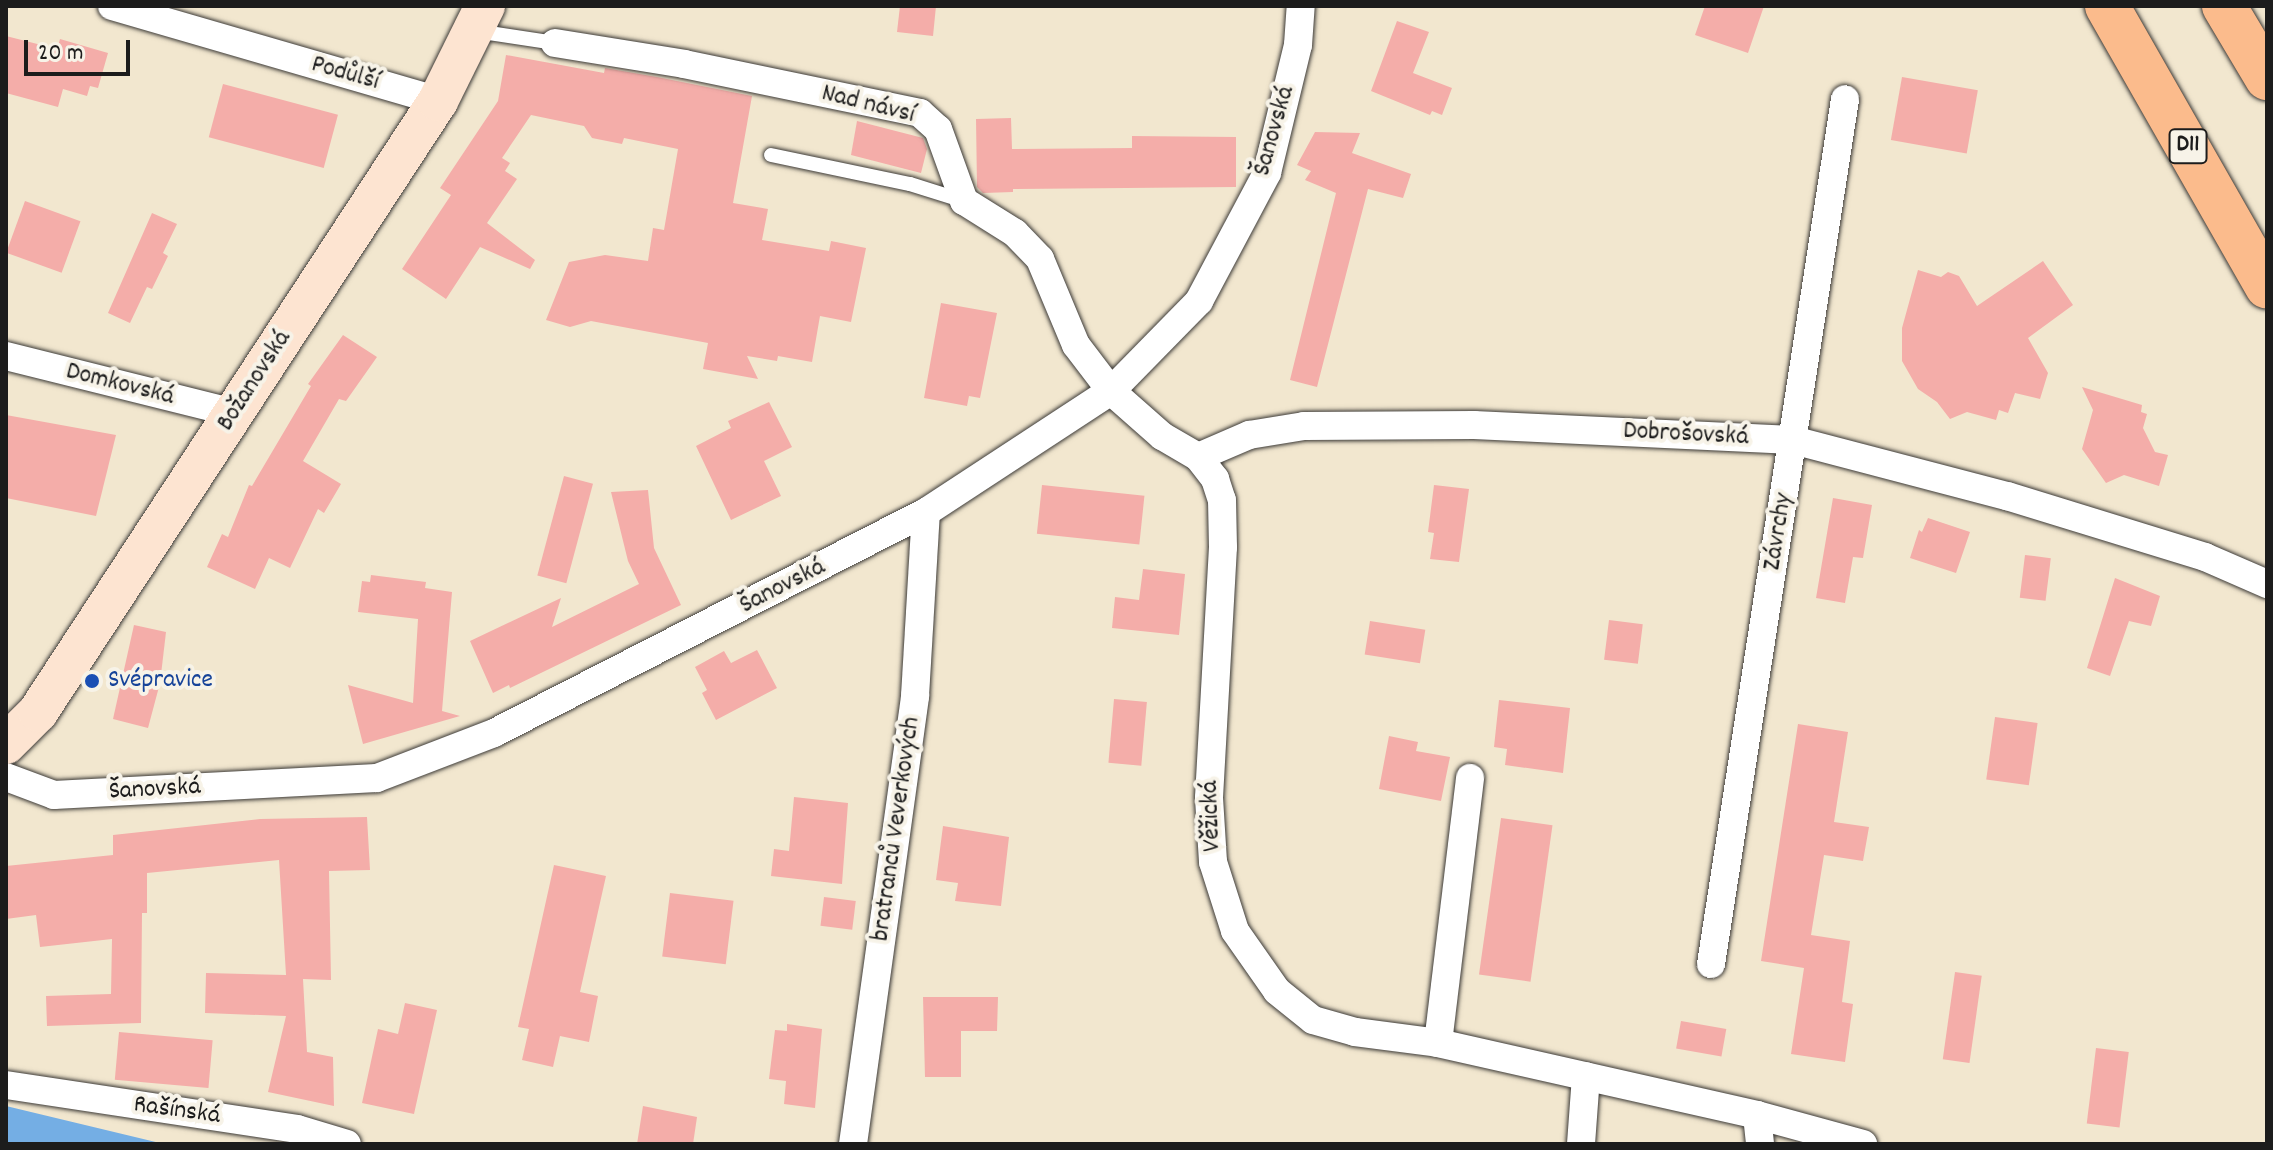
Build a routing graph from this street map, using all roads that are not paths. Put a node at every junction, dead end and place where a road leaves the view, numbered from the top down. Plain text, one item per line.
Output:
1 (112, 6) edge
2 (1301, 6) edge
3 (2107, 6) edge
4 (2224, 6) edge
5 (480, 18) edge
6 (555, 43) joint
7 (2267, 78) edge
8 (1845, 99) dead end
9 (438, 101) junction
10 (771, 155) dead end
11 (964, 201) junction
12 (2267, 287) edge
13 (6, 356) edge
14 (1111, 391) junction
15 (234, 413) junction
16 (1793, 440) junction
17 (1198, 457) junction
18 (926, 512) junction
19 (2267, 584) edge
20 (6, 744) edge
21 (6, 777) edge
22 (1470, 778) dead end
23 (1711, 964) dead end
24 (1438, 1043) junction
25 (1586, 1076) junction
26 (6, 1085) edge
27 (1757, 1115) junction
28 (296, 1136) edge
29 (347, 1144) edge
30 (853, 1144) edge
31 (1581, 1144) edge
32 (1760, 1144) edge
33 (1863, 1144) edge

1 - 9 street, Podůlší
2 - 14 street, Šanovská
3 - 12 highway, D11
4 - 7 highway
5 - 6 lane, Nad návsí
5 - 9 street, Božanovská
6 - 11 street, Nad návsí
8 - 16 street, Závrchy
9 - 15 street, Božanovská
10 - 11 lane
11 - 14 street
13 - 15 street, Domkovská
14 - 17 street
14 - 18 street, Šanovská
15 - 20 street, Božanovská
16 - 17 street, Dobrošovská
16 - 19 street, Dobrošovská
16 - 23 street, Závrchy
17 - 24 street, Věžická
18 - 21 street, Šanovská
18 - 30 street, bratranců Veverkových
22 - 24 street
24 - 25 street, Věžická
25 - 27 street, Věžická
25 - 31 street
26 - 28 street, Rašínská
27 - 32 street
27 - 33 street, Věžická
28 - 29 street, Rašínská

